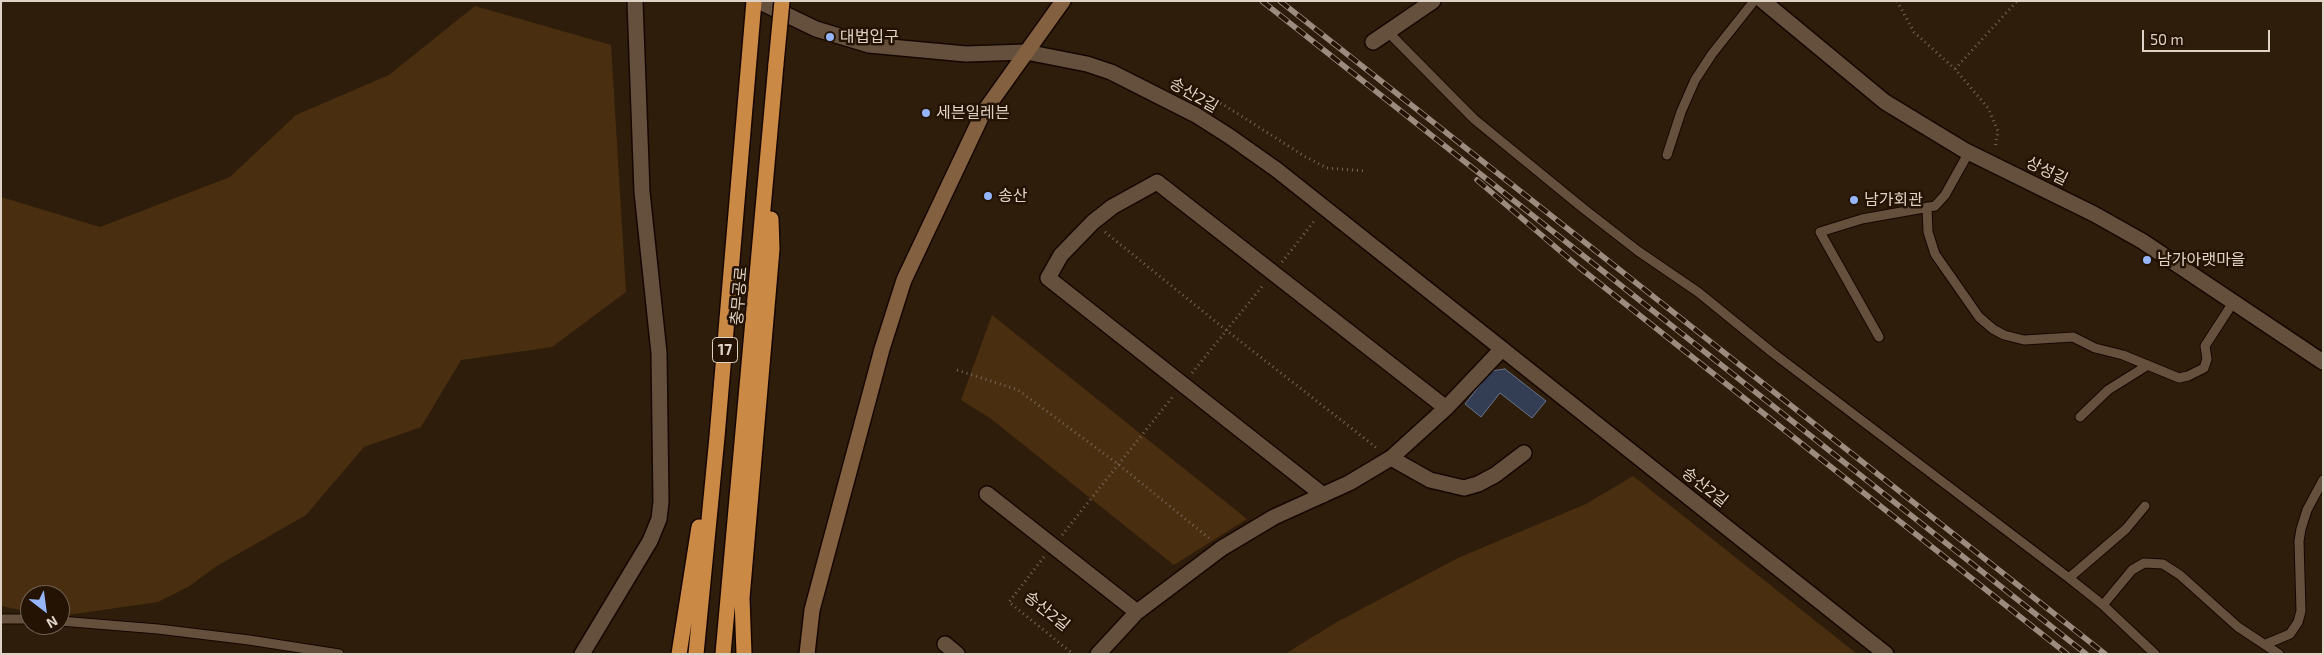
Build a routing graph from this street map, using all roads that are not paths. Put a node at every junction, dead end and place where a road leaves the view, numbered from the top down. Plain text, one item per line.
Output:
1 (635, 1) edge
2 (754, 1) edge
3 (758, 1) edge
4 (782, 1) edge
5 (1063, 1) edge
6 (1434, 1) edge
7 (1754, 1) edge
8 (1763, 1) edge
9 (1389, 33) junction
10 (1374, 42) dead end
11 (1026, 52) junction
12 (769, 149) junction
13 (1969, 152) junction
14 (1667, 155) dead end
15 (1927, 207) junction
16 (2234, 301) junction
17 (1879, 337) dead end
18 (1502, 348) junction
19 (2323, 362) edge
20 (2148, 365) junction
21 (1446, 408) junction
22 (2080, 417) dead end
23 (717, 437) junction
24 (1524, 453) dead end
25 (1391, 458) junction
26 (2323, 480) edge
27 (986, 494) dead end
28 (1322, 494) junction
29 (2145, 506) dead end
30 (2069, 578) junction
31 (2103, 605) junction
32 (1137, 612) junction
33 (1, 619) edge
34 (20, 619) edge
35 (70, 622) edge
36 (2266, 644) junction
37 (338, 654) edge
38 (582, 654) edge
39 (679, 654) edge
40 (696, 654) edge
41 (723, 654) edge
42 (744, 654) edge
43 (807, 654) edge
44 (1098, 654) edge
45 (1886, 654) edge
46 (2155, 654) edge
47 (2279, 654) edge

1 - 38 street
2 - 23 highway, 충무공로 / 17
3 - 11 street, 송산2길
4 - 12 highway, 충무공로 / 17, bridge
5 - 11 main road
6 - 9 street
7 - 14 lane
8 - 13 street, 상성길
9 - 10 street
9 - 30 lane
11 - 18 street, 송산2길
11 - 43 main road
12 - 41 highway, 충무공로 / 17
12 - 42 highway
13 - 15 lane
13 - 16 street, 상성길
15 - 17 lane
15 - 20 lane
16 - 19 street, 상성길
16 - 20 lane
18 - 21 street
18 - 45 street, 송산2길
20 - 22 lane
21 - 25 street
21 - 28 street
23 - 39 highway
23 - 40 highway, 충무공로 / 17
24 - 25 street
25 - 28 street
26 - 36 lane
27 - 32 street
28 - 32 street
29 - 30 lane
30 - 31 lane
31 - 36 lane
31 - 46 lane
32 - 44 street
33 - 34 lane
35 - 37 lane
36 - 47 lane

